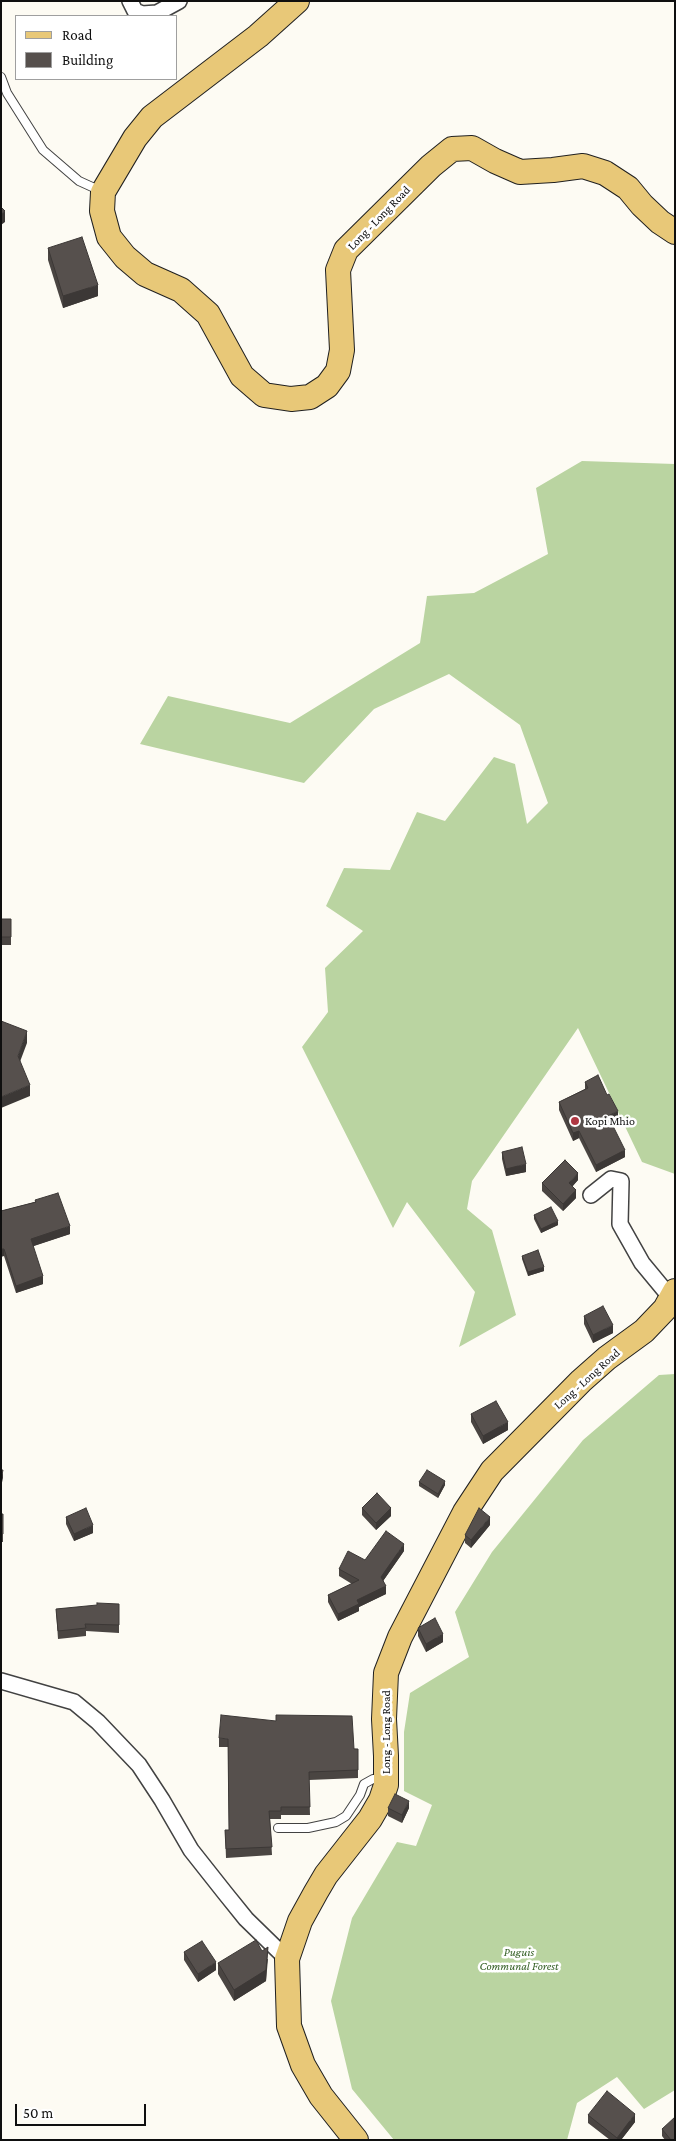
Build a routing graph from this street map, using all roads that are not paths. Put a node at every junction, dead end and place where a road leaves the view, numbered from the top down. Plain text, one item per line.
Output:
1 (130, 1) edge
2 (179, 1) edge
3 (289, 5) edge
4 (1, 77) edge
5 (103, 192) junction
6 (675, 232) edge
7 (591, 1195) dead end
8 (673, 1295) edge
9 (1, 1681) edge
10 (386, 1779) junction
11 (278, 1828) dead end
12 (287, 1959) junction
13 (356, 2140) edge

1 - 2 street
3 - 5 main road
4 - 5 lane
5 - 6 main road, Long - Long Road
7 - 8 street
8 - 10 main road, Long - Long Road
9 - 12 street
10 - 11 lane
10 - 12 main road, Long - Long Road
12 - 13 main road, Long - Long Road

